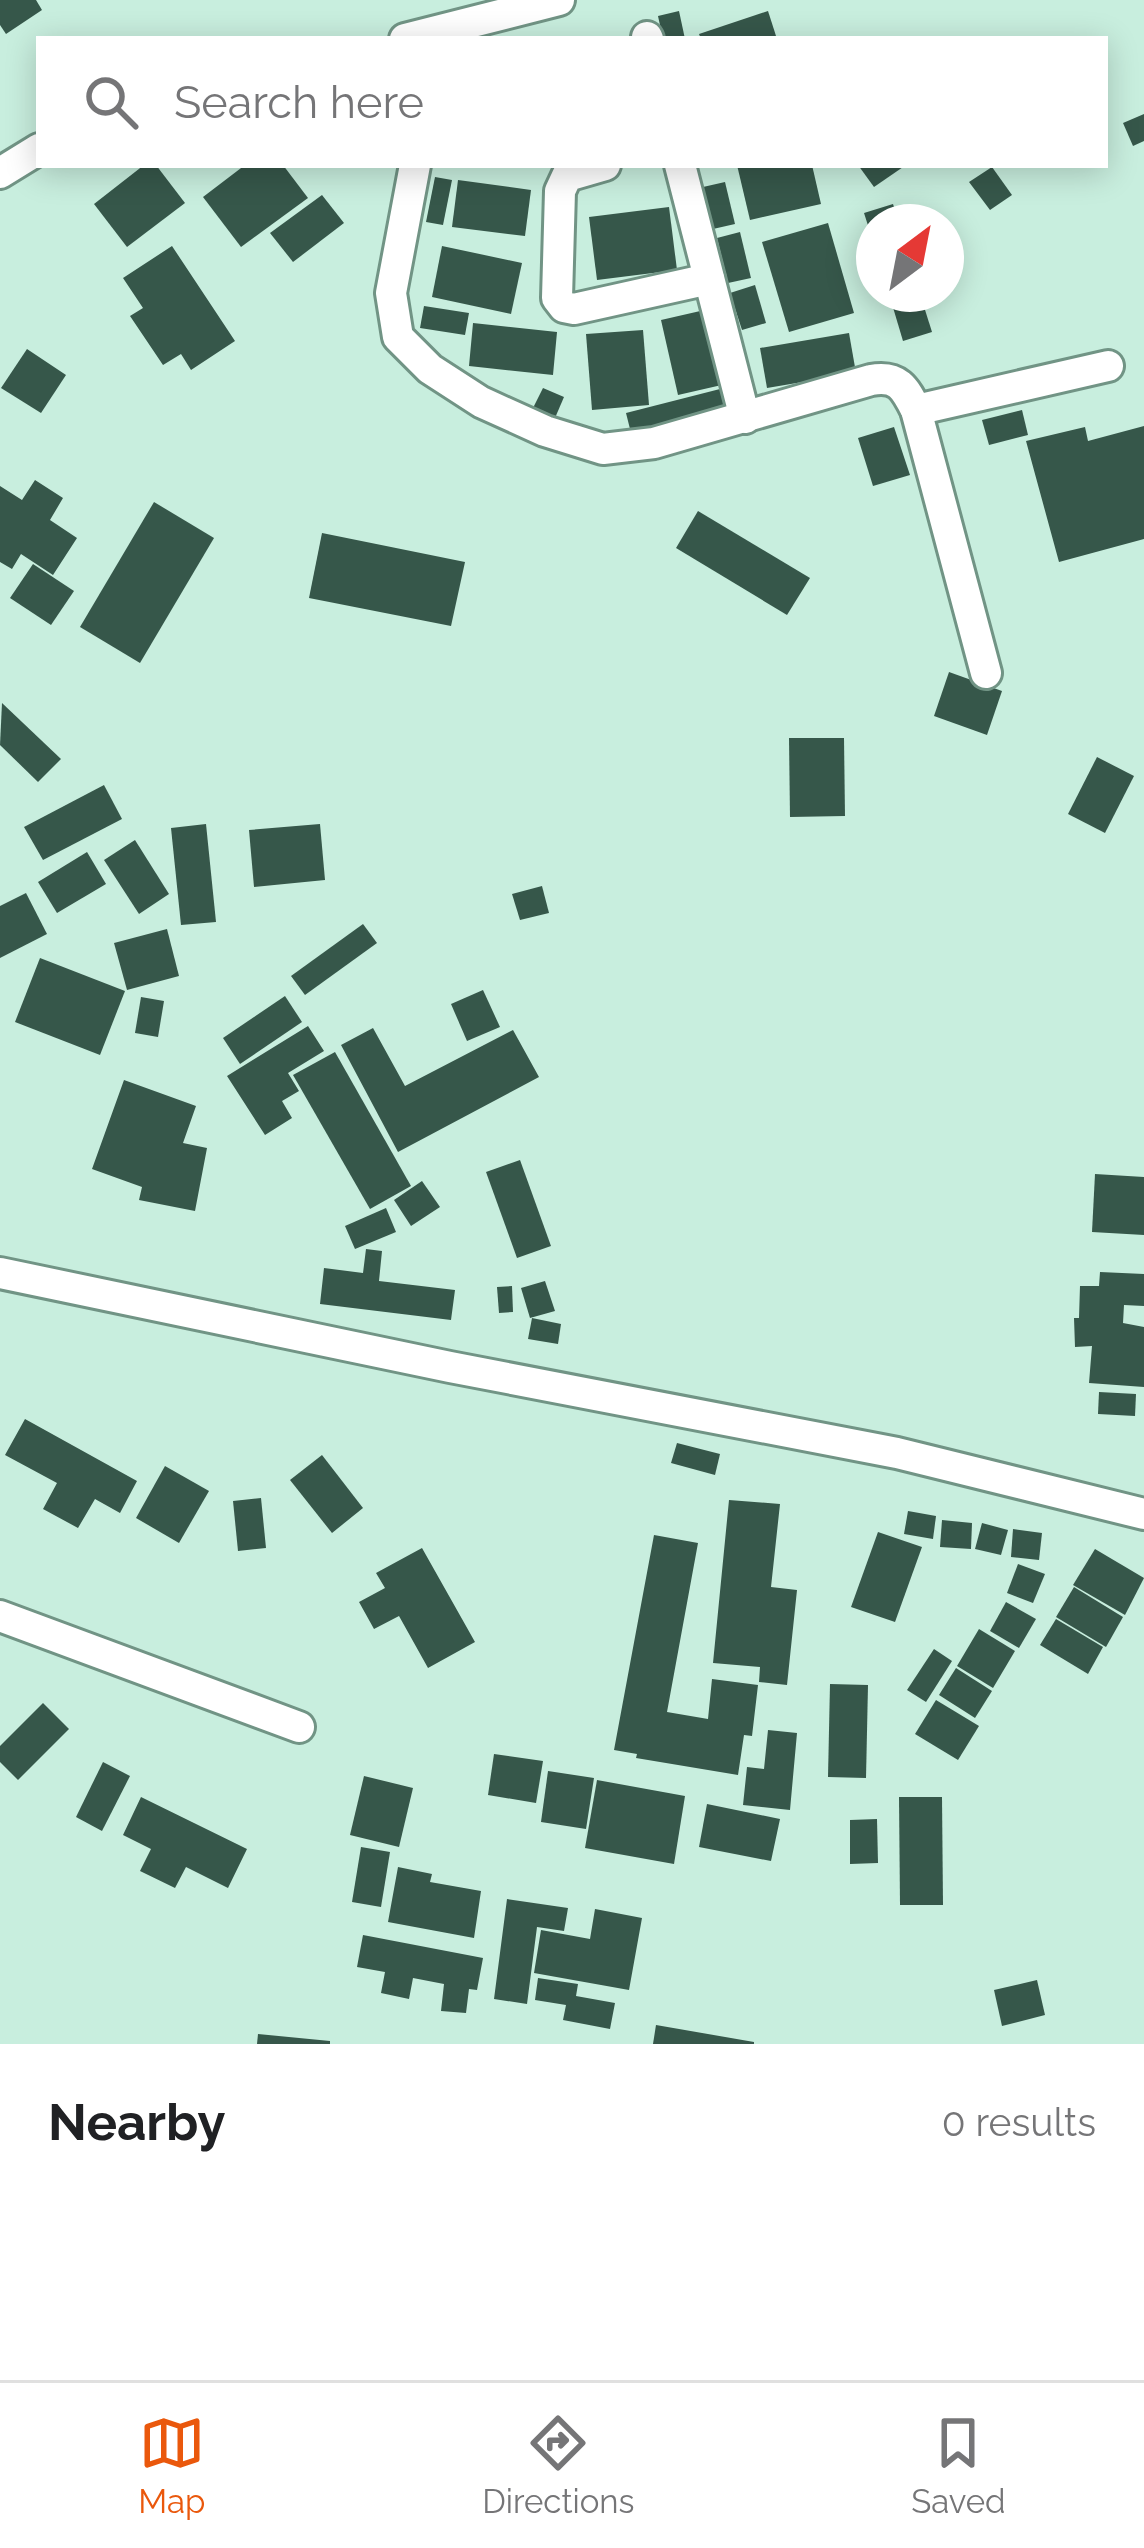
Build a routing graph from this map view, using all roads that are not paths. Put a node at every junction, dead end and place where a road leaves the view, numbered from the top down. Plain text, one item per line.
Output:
1 (559, 0) edge
2 (438, 34) edge
3 (0, 148) edge
4 (36, 148) edge
5 (36, 150) edge
6 (414, 168) edge
7 (595, 168) edge
8 (681, 168) edge
9 (0, 173) edge
10 (710, 279) junction
11 (1108, 366) dead end
12 (916, 410) junction
13 (745, 418) junction
14 (986, 673) dead end
15 (0, 1274) edge
16 (1144, 1514) edge
17 (0, 1616) edge
18 (298, 1727) dead end

1 - 2 street
3 - 4 street
5 - 9 street
6 - 13 street
7 - 10 street
8 - 10 street
10 - 13 street
11 - 12 street
12 - 13 street
12 - 14 street
15 - 16 street
17 - 18 street

